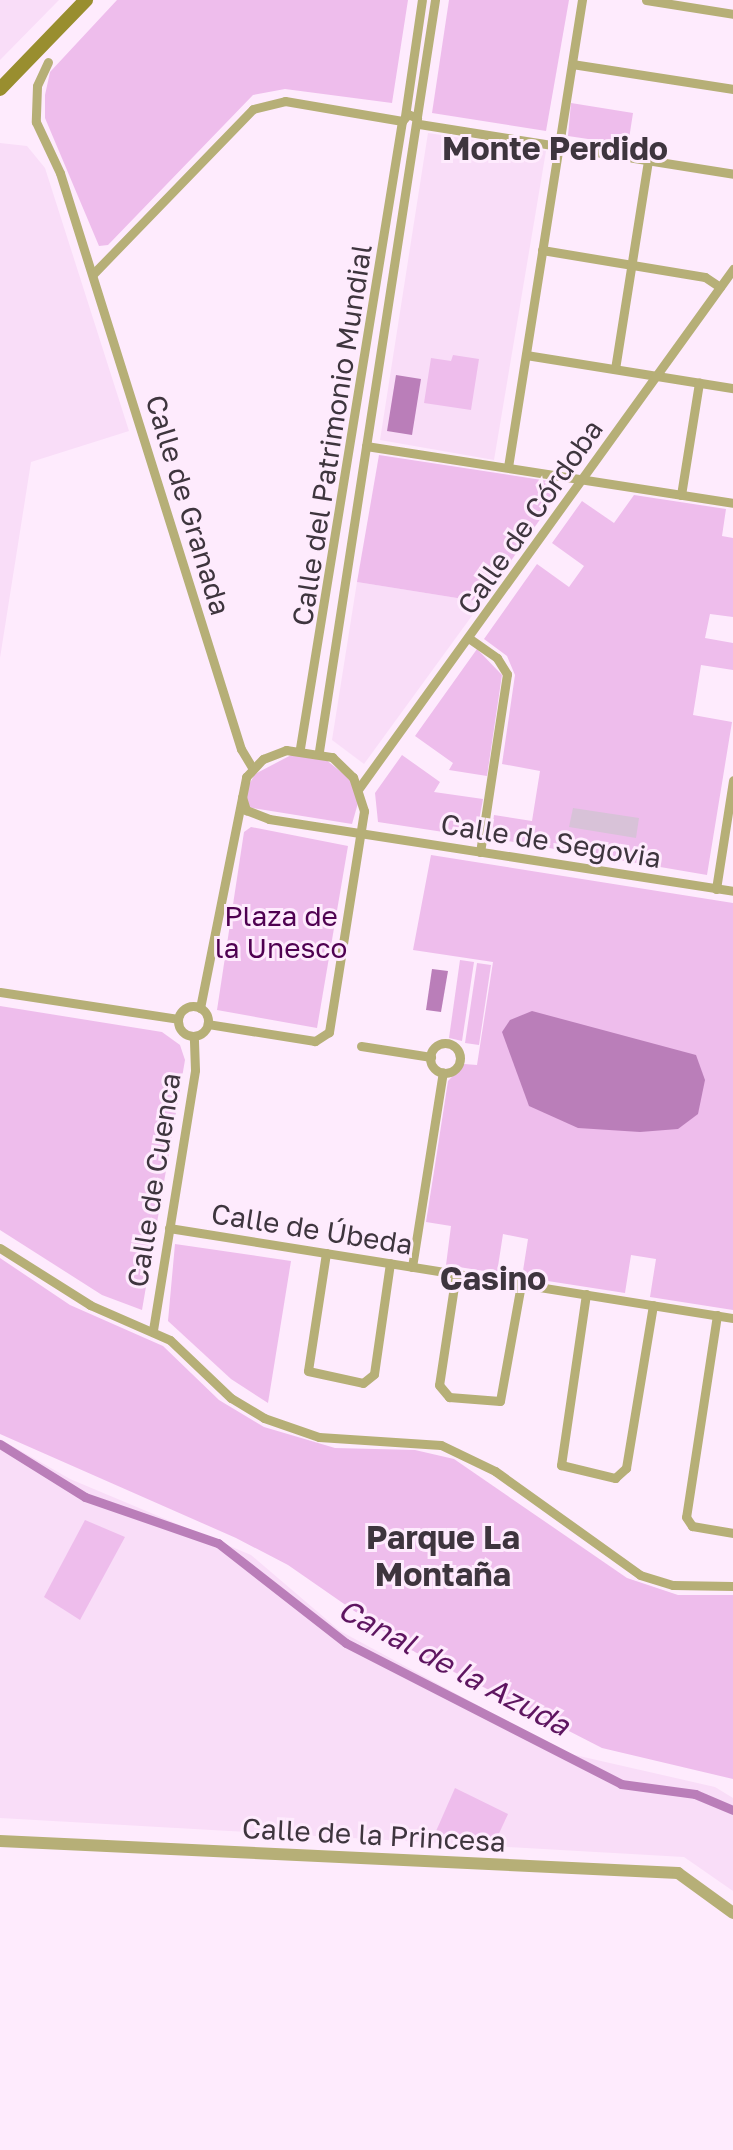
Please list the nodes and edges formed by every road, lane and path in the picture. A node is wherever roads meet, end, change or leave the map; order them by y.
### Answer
1 (86, 0) edge
2 (422, 0) edge
3 (435, 0) edge
4 (582, 0) edge
5 (646, 0) edge
6 (733, 14) edge
7 (48, 62) dead end
8 (572, 64) junction
9 (0, 89) edge
10 (733, 89) edge
11 (403, 121) junction
12 (417, 124) junction
13 (558, 146) junction
14 (648, 161) junction
15 (733, 174) edge
16 (542, 250) junction
17 (631, 265) junction
18 (733, 269) edge
19 (94, 273) junction
20 (720, 287) junction
21 (526, 355) junction
22 (615, 369) junction
23 (657, 375) junction
24 (699, 382) junction
25 (733, 388) edge
26 (366, 446) junction
27 (508, 467) junction
28 (584, 479) junction
29 (681, 495) junction
30 (733, 503) edge
31 (470, 639) junction
32 (300, 748) junction
33 (319, 751) junction
34 (253, 769) junction
35 (733, 780) edge
36 (243, 786) junction
37 (359, 788) junction
38 (364, 815) junction
39 (266, 818) junction
40 (328, 828) junction
41 (361, 833) junction
42 (231, 842) junction
43 (480, 852) junction
44 (716, 889) junction
45 (733, 891) edge
46 (0, 992) edge
47 (200, 1008) junction
48 (178, 1019) junction
49 (208, 1024) junction
50 (194, 1036) junction
51 (361, 1046) dead end
52 (431, 1057) junction
53 (443, 1072) junction
54 (169, 1228) junction
55 (0, 1248) edge
56 (326, 1253) junction
57 (390, 1263) junction
58 (412, 1267) junction
59 (456, 1273) junction
60 (521, 1284) junction
61 (586, 1294) junction
62 (653, 1305) junction
63 (717, 1315) junction
64 (733, 1318) edge
65 (153, 1330) junction
66 (733, 1533) edge
67 (733, 1586) edge
68 (0, 1841) edge
69 (733, 1913) edge

1 - 9 main road
2 - 11 street, Calle del Patrimonio Mundial
3 - 12 street, Calle del Patrimonio Mundial
4 - 8 street
5 - 6 street
7 - 19 street
8 - 10 street
8 - 13 street
11 - 12 street
11 - 12 street
11 - 19 street
11 - 32 street, Calle del Patrimonio Mundial
12 - 13 street
12 - 26 street, Calle del Patrimonio Mundial
13 - 14 street
13 - 16 street
14 - 15 street
14 - 17 street
16 - 17 street
16 - 21 street
17 - 20 street
17 - 22 street
18 - 20 street, Calle de Córdoba
19 - 34 street, Calle de Granada
20 - 23 street, Calle de Córdoba
21 - 22 street
21 - 27 street
22 - 23 street
23 - 24 street
23 - 28 street, Calle de Córdoba
24 - 25 street
24 - 29 street
26 - 27 street
26 - 33 street, Calle del Patrimonio Mundial
27 - 28 street
28 - 29 street
28 - 31 street, Calle de Córdoba
29 - 30 street
31 - 37 street, Calle de Córdoba
31 - 43 street
32 - 33 street
32 - 34 street
33 - 37 street
34 - 36 street
35 - 44 street
36 - 39 street
36 - 42 street
37 - 38 street
38 - 40 street
38 - 41 street
39 - 40 street
39 - 42 street
40 - 41 street
41 - 43 street, Calle de Segovia
41 - 49 street
42 - 47 street
43 - 44 street, Calle de Segovia
44 - 45 street, Calle de Segovia
46 - 48 street
47 - 48 street
47 - 49 street
48 - 50 street
49 - 50 street
50 - 54 street, Calle de Cuenca
51 - 52 street
52 - 53 street
52 - 53 street
53 - 58 street
54 - 56 street, Calle de Úbeda
54 - 65 street, Calle de Cuenca
55 - 65 street
56 - 57 street, Calle de Úbeda
56 - 57 street
57 - 58 street, Calle de Úbeda
58 - 59 street, Calle de Úbeda
59 - 60 street, Calle de Úbeda
59 - 60 street
60 - 61 street, Calle de Úbeda
61 - 62 street, Calle de Úbeda
61 - 62 street
62 - 63 street, Calle de Úbeda
63 - 64 street, Calle de Úbeda
63 - 66 street
65 - 67 street
68 - 69 street, Calle de la Princesa

